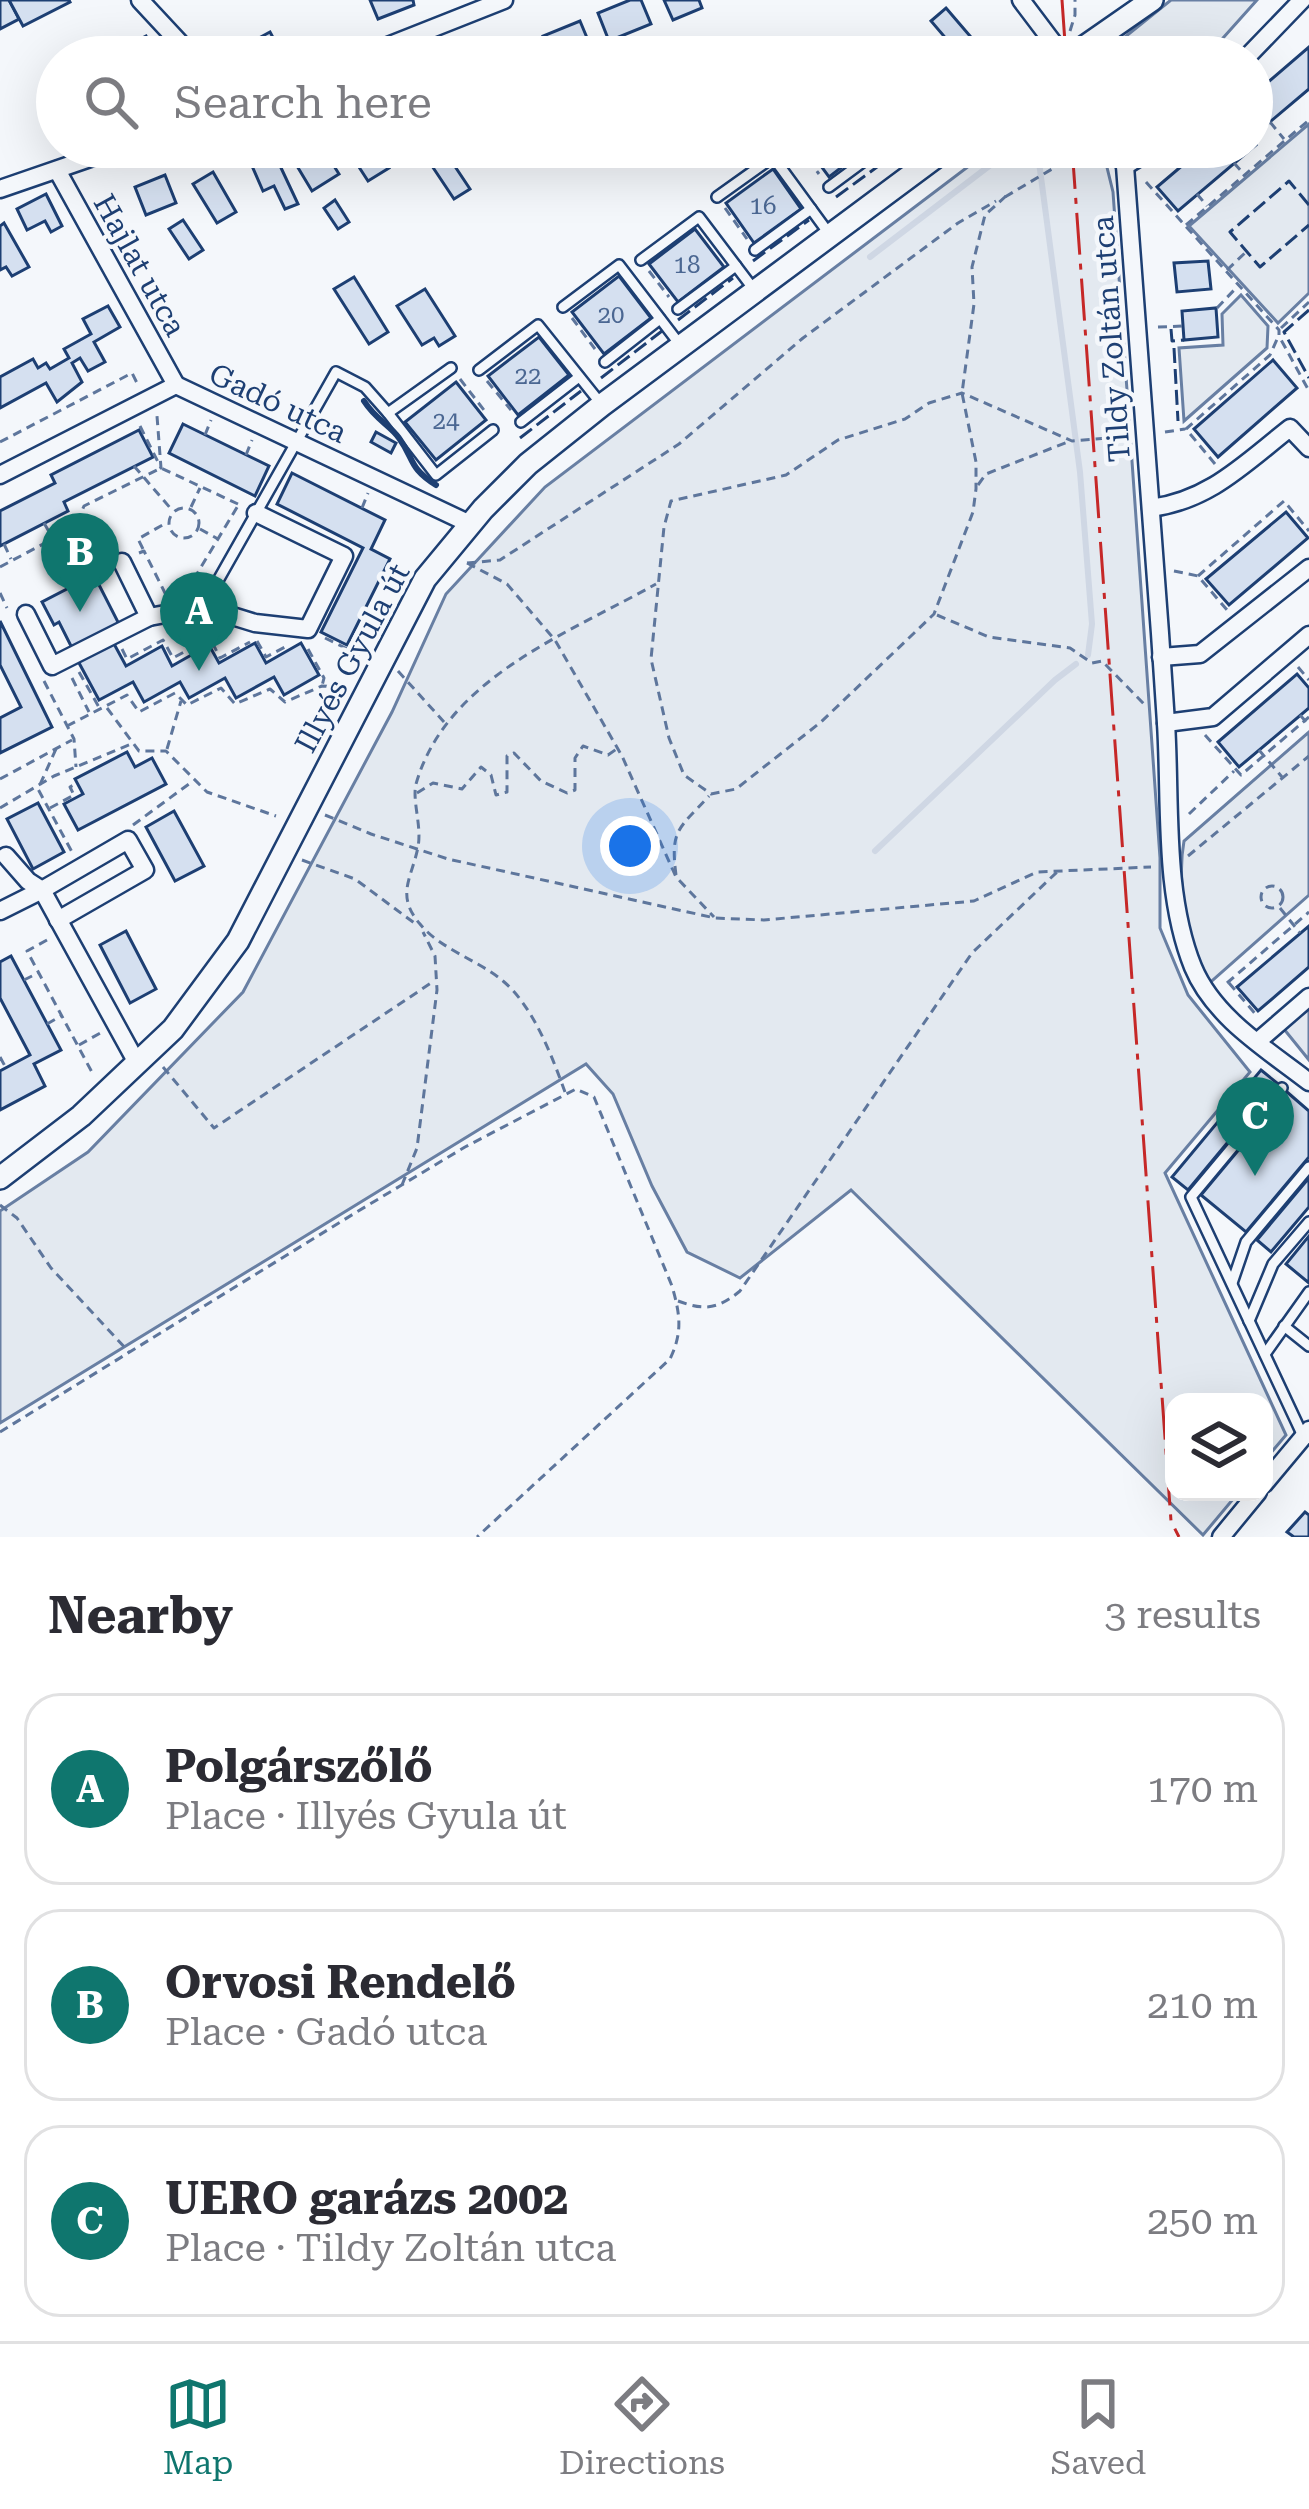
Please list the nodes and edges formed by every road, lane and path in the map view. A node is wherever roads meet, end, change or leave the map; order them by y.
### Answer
1 (140, 0) edge
2 (505, 0) edge
3 (1021, 0) edge
4 (1075, 0) edge
5 (1152, 0) edge
6 (1302, 0) edge
7 (173, 36) edge
8 (413, 36) edge
9 (1053, 36) edge
10 (1071, 36) edge
11 (1093, 36) edge
12 (1267, 36) edge
13 (1309, 121) edge
14 (1273, 125) edge
15 (1286, 140) junction
16 (1273, 151) edge
17 (63, 168) edge
18 (758, 168) edge
19 (781, 168) edge
20 (814, 168) edge
21 (858, 168) edge
22 (907, 168) edge
23 (921, 168) edge
24 (1053, 168) edge
25 (1128, 168) edge
26 (1131, 168) edge
27 (1239, 168) edge
28 (1251, 168) edge
29 (57, 170) junction
30 (913, 174) junction
31 (1244, 174) junction
32 (829, 188) joint
33 (0, 189) edge
34 (1197, 194) dead end
35 (1006, 196) junction
36 (717, 197) joint
37 (1208, 206) junction
38 (811, 209) junction
39 (1185, 226) junction
40 (830, 235) junction
41 (755, 250) joint
42 (1247, 251) dead end
43 (641, 260) joint
44 (736, 266) junction
45 (1226, 271) junction
46 (1239, 285) junction
47 (754, 291) junction
48 (1309, 302) edge
49 (563, 307) joint
50 (1217, 308) dead end
51 (678, 309) joint
52 (660, 319) junction
53 (1183, 326) dead end
54 (1156, 327) dead end
55 (1279, 333) junction
56 (681, 346) junction
57 (605, 362) joint
58 (451, 368) dead end
59 (479, 370) joint
60 (579, 377) junction
61 (176, 385) junction
62 (1309, 391) edge
63 (962, 393) junction
64 (145, 401) junction
65 (602, 405) junction
66 (388, 413) junction
67 (211, 420) dead end
68 (521, 422) joint
69 (1186, 429) junction
70 (493, 430) dead end
71 (205, 434) dead end
72 (1154, 434) junction
73 (253, 438) dead end
74 (1075, 440) junction
75 (296, 441) junction
76 (0, 442) edge
77 (1309, 448) edge
78 (246, 455) dead end
79 (1215, 464) dead end
80 (134, 466) dead end
81 (160, 468) junction
82 (0, 476) edge
83 (140, 477) junction
84 (200, 486) junction
85 (976, 488) junction
86 (89, 489) dead end
87 (368, 491) dead end
88 (95, 500) junction
89 (190, 508) junction
90 (362, 508) dead end
91 (1151, 508) junction
92 (173, 512) junction
93 (256, 513) junction
94 (1262, 520) junction
95 (169, 522) junction
96 (44, 523) dead end
97 (470, 524) junction
98 (1268, 527) dead end
99 (198, 529) junction
100 (1309, 531) edge
101 (52, 538) junction
102 (218, 539) junction
103 (4, 544) dead end
104 (144, 551) junction
105 (1220, 556) junction
106 (457, 558) junction
107 (12, 560) junction
108 (122, 562) joint
109 (1226, 562) dead end
110 (0, 567) edge
111 (1309, 568) edge
112 (1173, 571) dead end
113 (1198, 576) junction
114 (659, 582) junction
115 (203, 607) junction
116 (175, 612) junction
117 (26, 614) dead end
118 (934, 614) junction
119 (1231, 615) dead end
120 (149, 617) junction
121 (1309, 634) edge
122 (116, 637) dead end
123 (555, 640) junction
124 (337, 644) dead end
125 (376, 655) junction
126 (1161, 657) junction
127 (68, 660) junction
128 (337, 684) dead end
129 (46, 685) dead end
130 (303, 685) dead end
131 (322, 686) junction
132 (256, 687) dead end
133 (34, 691) dead end
134 (117, 691) dead end
135 (307, 693) junction
136 (260, 694) junction
137 (121, 698) junction
138 (181, 699) junction
139 (106, 706) junction
140 (100, 710) junction
141 (90, 714) junction
142 (1165, 715) junction
143 (1306, 719) edge
144 (1193, 720) junction
145 (445, 723) junction
146 (67, 726) dead end
147 (132, 743) junction
148 (618, 748) junction
149 (56, 749) junction
150 (166, 751) junction
151 (1261, 753) junction
152 (1309, 757) edge
153 (97, 758) junction
154 (100, 766) dead end
155 (76, 767) junction
156 (1236, 770) junction
157 (1283, 778) junction
158 (0, 779) edge
159 (195, 779) junction
160 (77, 783) dead end
161 (38, 789) junction
162 (416, 794) junction
163 (711, 794) junction
164 (0, 808) edge
165 (49, 808) junction
166 (303, 816) junction
167 (1188, 816) dead end
168 (128, 840) junction
169 (418, 849) junction
170 (73, 854) dead end
171 (1190, 855) junction
172 (5, 856) dead end
173 (294, 858) dead end
174 (1181, 868) junction
175 (1058, 871) junction
176 (676, 877) junction
177 (42, 890) junction
178 (1279, 907) dead end
179 (0, 911) edge
180 (1309, 912) edge
181 (715, 918) junction
182 (1294, 925) junction
183 (61, 926) junction
184 (421, 927) junction
185 (1300, 933) dead end
186 (1249, 964) junction
187 (1255, 972) dead end
188 (39, 973) junction
189 (24, 980) dead end
190 (436, 980) junction
191 (1228, 982) junction
192 (1216, 992) dead end
193 (1309, 997) edge
194 (62, 1016) junction
195 (1260, 1021) dead end
196 (47, 1024) dead end
197 (116, 1025) junction
198 (1257, 1042) junction
199 (78, 1046) junction
200 (0, 1057) edge
201 (148, 1062) junction
202 (6, 1068) dead end
203 (95, 1078) dead end
204 (1308, 1078) edge
205 (1282, 1088) dead end
206 (566, 1094) junction
207 (1309, 1167) edge
208 (0, 1178) edge
209 (401, 1186) junction
210 (0, 1205) edge
211 (1309, 1222) edge
212 (1232, 1283) junction
213 (1309, 1292) edge
214 (676, 1300) junction
215 (1249, 1321) junction
216 (1284, 1326) junction
217 (1309, 1346) edge
218 (129, 1352) junction
219 (1265, 1354) junction
220 (0, 1432) edge
221 (1306, 1433) edge
222 (1273, 1473) edge
223 (1251, 1501) edge
224 (477, 1537) edge
225 (1221, 1537) edge

1 - 7 street
2 - 8 street
3 - 9 street
4 - 10 path
5 - 11 street
6 - 12 street
13 - 15 path
14 - 15 path
15 - 16 path
17 - 29 street
18 - 36 lane
19 - 38 lane
20 - 32 path
21 - 32 lane
22 - 30 lane
23 - 30 street, Illyés Gyula út
24 - 35 path
25 - 72 street, Tildy Zoltán utca
26 - 39 path
27 - 31 path
28 - 31 path
29 - 33 street
29 - 61 street, Hajlat utca
30 - 40 street, Illyés Gyula út
31 - 37 path
34 - 37 path
35 - 63 path
35 - 106 path
36 - 41 path
37 - 39 path
38 - 40 lane
38 - 41 lane
39 - 45 path
40 - 47 street, Illyés Gyula út
42 - 45 path
43 - 44 lane
43 - 51 path
44 - 47 lane
44 - 51 lane
45 - 46 path
46 - 50 path
46 - 55 path
47 - 56 street, Illyés Gyula út
48 - 55 path
49 - 52 lane
49 - 57 path
52 - 56 lane
52 - 57 lane
53 - 54 path
55 - 62 path
55 - 69 path
56 - 65 street, Illyés Gyula út
58 - 66 lane
59 - 60 lane
59 - 68 path
60 - 65 lane
60 - 68 lane
61 - 64 street, Gadó utca
61 - 75 street, Gadó utca
63 - 74 path
63 - 85 path
63 - 114 path
64 - 76 path
64 - 81 path
64 - 81 path
64 - 82 street, Gadó utca
65 - 97 street, Illyés Gyula út
66 - 70 lane
66 - 75 lane
67 - 71 path
69 - 72 path
69 - 79 path
72 - 74 path
72 - 91 street, Tildy Zoltán utca
73 - 78 path
74 - 85 path
75 - 93 lane
75 - 97 street, Gadó utca
77 - 91 street
80 - 83 path
81 - 83 path
81 - 84 path
83 - 88 path
83 - 92 path
84 - 89 path
84 - 102 path
85 - 118 path
86 - 88 path
87 - 90 path
88 - 101 path
89 - 92 path
89 - 99 path
91 - 126 street, Tildy Zoltán utca
92 - 95 path
93 - 115 lane
93 - 115 street
94 - 98 path
94 - 100 path
94 - 105 path
95 - 99 path
95 - 104 path
96 - 101 path
97 - 106 street, Illyés Gyula út
99 - 102 path
101 - 107 path
102 - 116 path
103 - 107 path
104 - 108 path
104 - 116 path
105 - 109 path
105 - 113 path
106 - 123 path
106 - 125 street, Illyés Gyula út
107 - 110 path
108 - 120 street
111 - 126 street
112 - 113 path
113 - 119 path
114 - 123 path
114 - 163 path
115 - 116 street
116 - 120 street
117 - 127 street
118 - 142 path
118 - 163 path
120 - 127 street
121 - 144 street
122 - 131 path
123 - 145 path
123 - 148 path
124 - 125 path
125 - 145 path
125 - 166 street, Illyés Gyula út
126 - 142 street, Tildy Zoltán utca
127 - 140 path
127 - 141 path
128 - 131 path
129 - 133 path
130 - 135 path
131 - 135 path
132 - 136 path
134 - 137 path
135 - 136 path
136 - 138 path
137 - 138 path
137 - 139 path
138 - 150 path
139 - 140 path
139 - 147 path
140 - 141 path
141 - 146 path
142 - 144 street
142 - 174 street, Tildy Zoltán utca
143 - 151 path
144 - 156 path
145 - 162 path
147 - 150 path
147 - 153 path
148 - 162 path
148 - 176 path
149 - 155 path
149 - 158 path
149 - 161 path
150 - 159 path
151 - 156 path
151 - 157 path
152 - 157 path
153 - 154 path
153 - 155 path
155 - 161 path
156 - 167 path
157 - 171 path
159 - 166 path
159 - 168 path
160 - 165 path
161 - 164 path
161 - 165 path
162 - 169 path
163 - 176 path
165 - 170 path
166 - 169 path
166 - 201 street, Illyés Gyula út
168 - 177 street
168 - 183 street
169 - 181 path
169 - 184 path
171 - 174 path
171 - 174 path
172 - 177 street
173 - 184 path
174 - 175 path
174 - 198 street, Tildy Zoltán utca
175 - 181 path
175 - 214 path
176 - 181 path
177 - 179 street
177 - 183 street
178 - 182 path
180 - 182 path
182 - 185 path
182 - 186 path
183 - 188 path
183 - 197 street
184 - 190 path
184 - 206 path
186 - 187 path
186 - 191 path
188 - 189 path
188 - 194 path
190 - 201 path
190 - 209 path
191 - 192 path
191 - 195 path
193 - 198 street
194 - 196 path
194 - 199 path
197 - 199 path
197 - 201 street
198 - 204 street, Tildy Zoltán utca
199 - 203 path
200 - 202 path
201 - 208 street, Illyés Gyula út
205 - 212 lane
206 - 209 path
206 - 214 path
207 - 212 lane
209 - 218 path
210 - 218 path
211 - 215 lane
212 - 215 lane
213 - 216 lane
214 - 224 path
215 - 219 lane
216 - 217 lane
216 - 219 lane
218 - 220 path
219 - 221 lane
221 - 222 street
223 - 225 street

